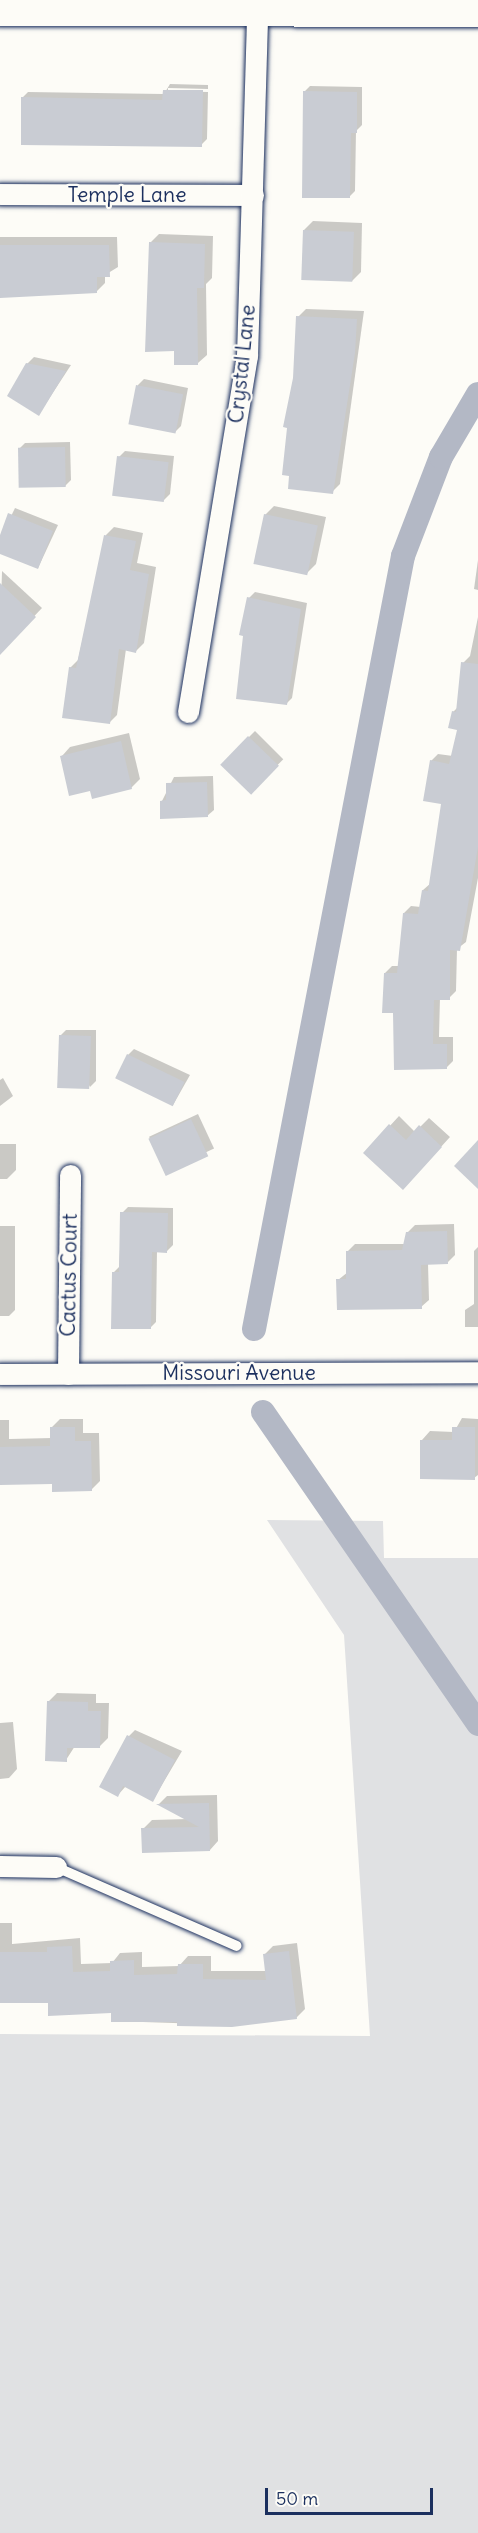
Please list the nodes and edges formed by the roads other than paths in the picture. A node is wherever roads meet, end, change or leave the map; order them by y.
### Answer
1 (0, 12) edge
2 (257, 12) junction
3 (478, 13) edge
4 (0, 195) edge
5 (253, 195) junction
6 (188, 712) dead end
7 (70, 1175) dead end
8 (478, 1372) edge
9 (0, 1374) edge
10 (68, 1374) junction
11 (0, 1866) edge
12 (56, 1868) joint
13 (237, 1946) dead end

1 - 2 main road
2 - 3 main road
2 - 5 street, Crystal Lane
4 - 5 street, Temple Lane
5 - 6 street, Crystal Lane
7 - 10 street, Cactus Court
8 - 10 street, Missouri Avenue
9 - 10 street, Missouri Avenue
11 - 12 street
12 - 13 lane

